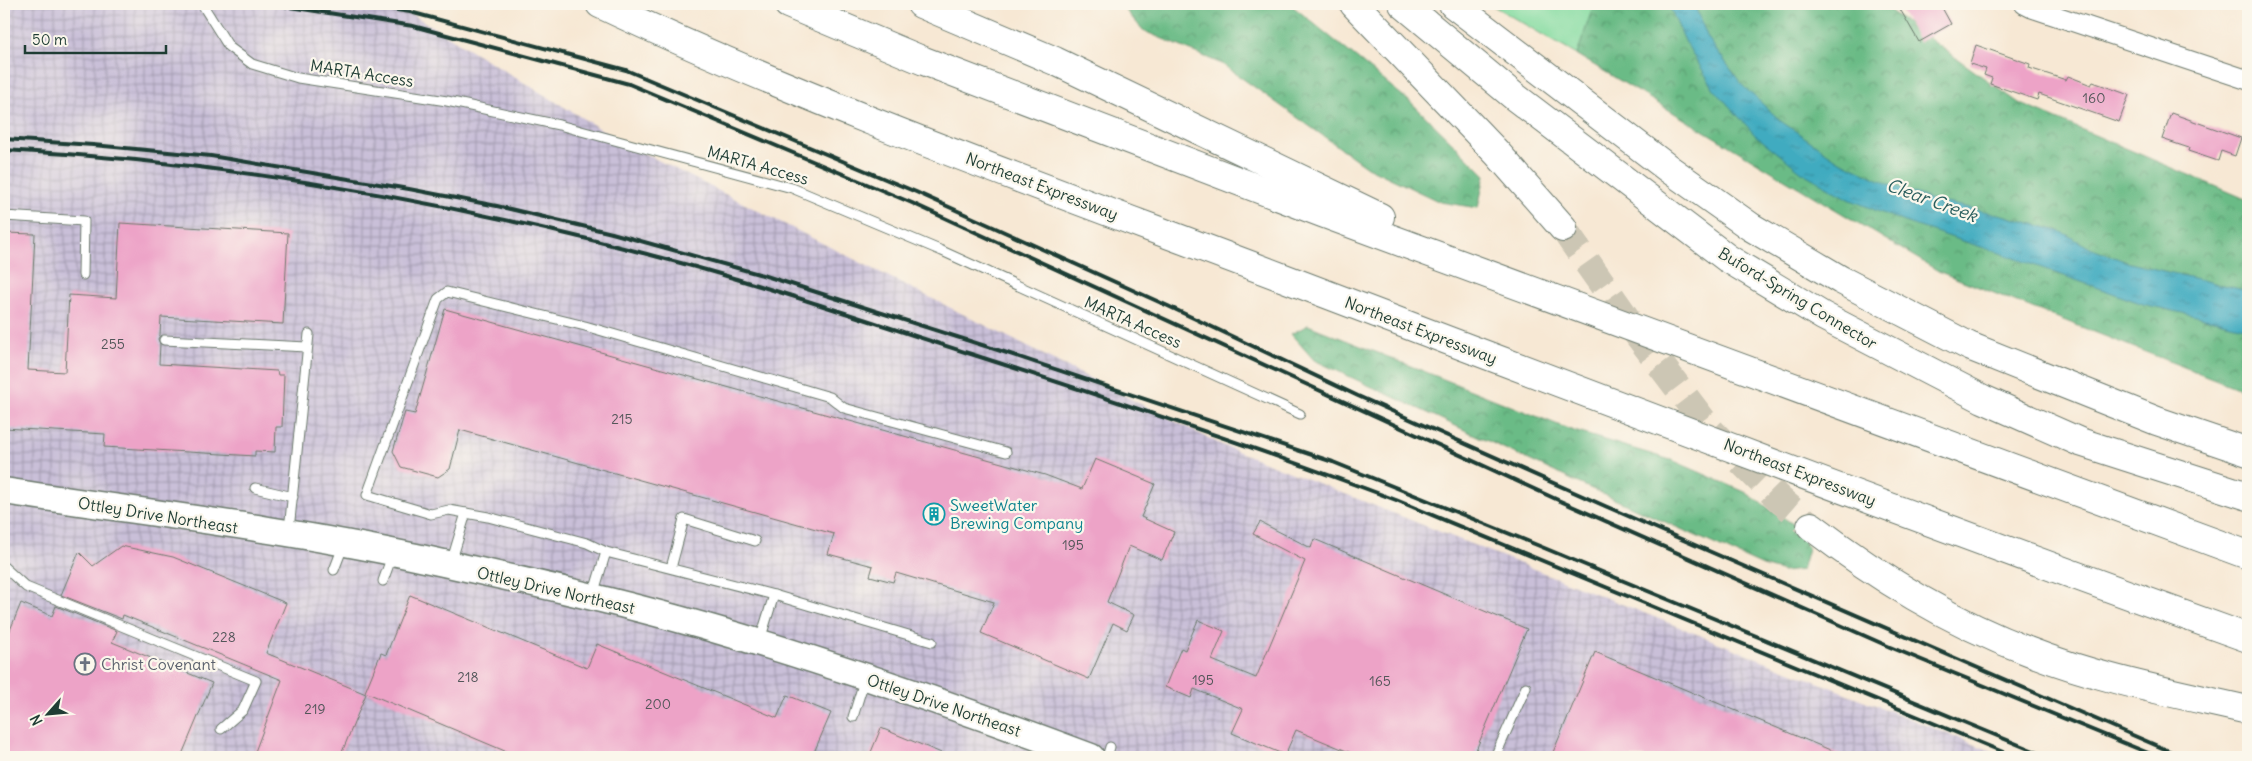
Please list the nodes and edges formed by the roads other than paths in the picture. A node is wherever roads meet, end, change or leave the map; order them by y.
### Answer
1 (202, 4) edge
2 (600, 4) edge
3 (788, 4) edge
4 (921, 4) edge
5 (1354, 4) edge
6 (1403, 4) edge
7 (1453, 4) edge
8 (2024, 4) edge
9 (2248, 80) edge
10 (4, 216) edge
11 (1563, 228) tunnel mouth
12 (83, 275) dead end
13 (1530, 290) junction
14 (309, 334) dead end
15 (164, 340) dead end
16 (307, 347) junction
17 (1300, 414) dead end
18 (1006, 452) dead end
19 (2248, 452) edge
20 (255, 488) dead end
21 (4, 491) edge
22 (2248, 496) edge
23 (292, 497) junction
24 (466, 513) junction
25 (1810, 526) tunnel mouth
26 (289, 534) junction
27 (755, 541) dead end
28 (344, 544) junction
29 (606, 552) junction
30 (394, 553) junction
31 (2248, 554) edge
32 (450, 565) junction
33 (4, 567) edge
34 (671, 568) junction
35 (334, 570) dead end
36 (383, 581) dead end
37 (774, 595) junction
38 (592, 598) junction
39 (2248, 638) edge
40 (932, 642) dead end
41 (760, 643) junction
42 (866, 678) junction
43 (1526, 687) dead end
44 (2248, 710) edge
45 (853, 716) dead end
46 (221, 729) dead end
47 (1089, 753) edge
48 (1107, 757) edge
49 (1495, 757) edge

1 - 17 lane, MARTA Access
2 - 39 highway, Northeast Expressway
3 - 13 highway
4 - 13 highway
5 - 11 highway
6 - 22 highway, Buford-Spring Connector
7 - 19 highway
8 - 9 street
10 - 12 lane
13 - 31 highway
14 - 16 lane
15 - 16 lane
16 - 23 lane
18 - 24 lane
20 - 23 lane
21 - 26 street, Ottley Drive Northeast
23 - 26 lane
24 - 29 lane
24 - 32 lane
25 - 44 highway
26 - 28 street, Ottley Drive Northeast
27 - 34 lane
28 - 30 street, Ottley Drive Northeast
28 - 35 lane
29 - 34 lane
29 - 38 lane
30 - 32 street, Ottley Drive Northeast
30 - 36 lane
32 - 38 street, Ottley Drive Northeast
33 - 46 lane
34 - 37 lane
37 - 40 lane
37 - 41 lane
38 - 41 street, Ottley Drive Northeast
41 - 42 street, Ottley Drive Northeast
42 - 45 lane
42 - 47 street, Ottley Drive Northeast
43 - 49 lane
47 - 48 lane

